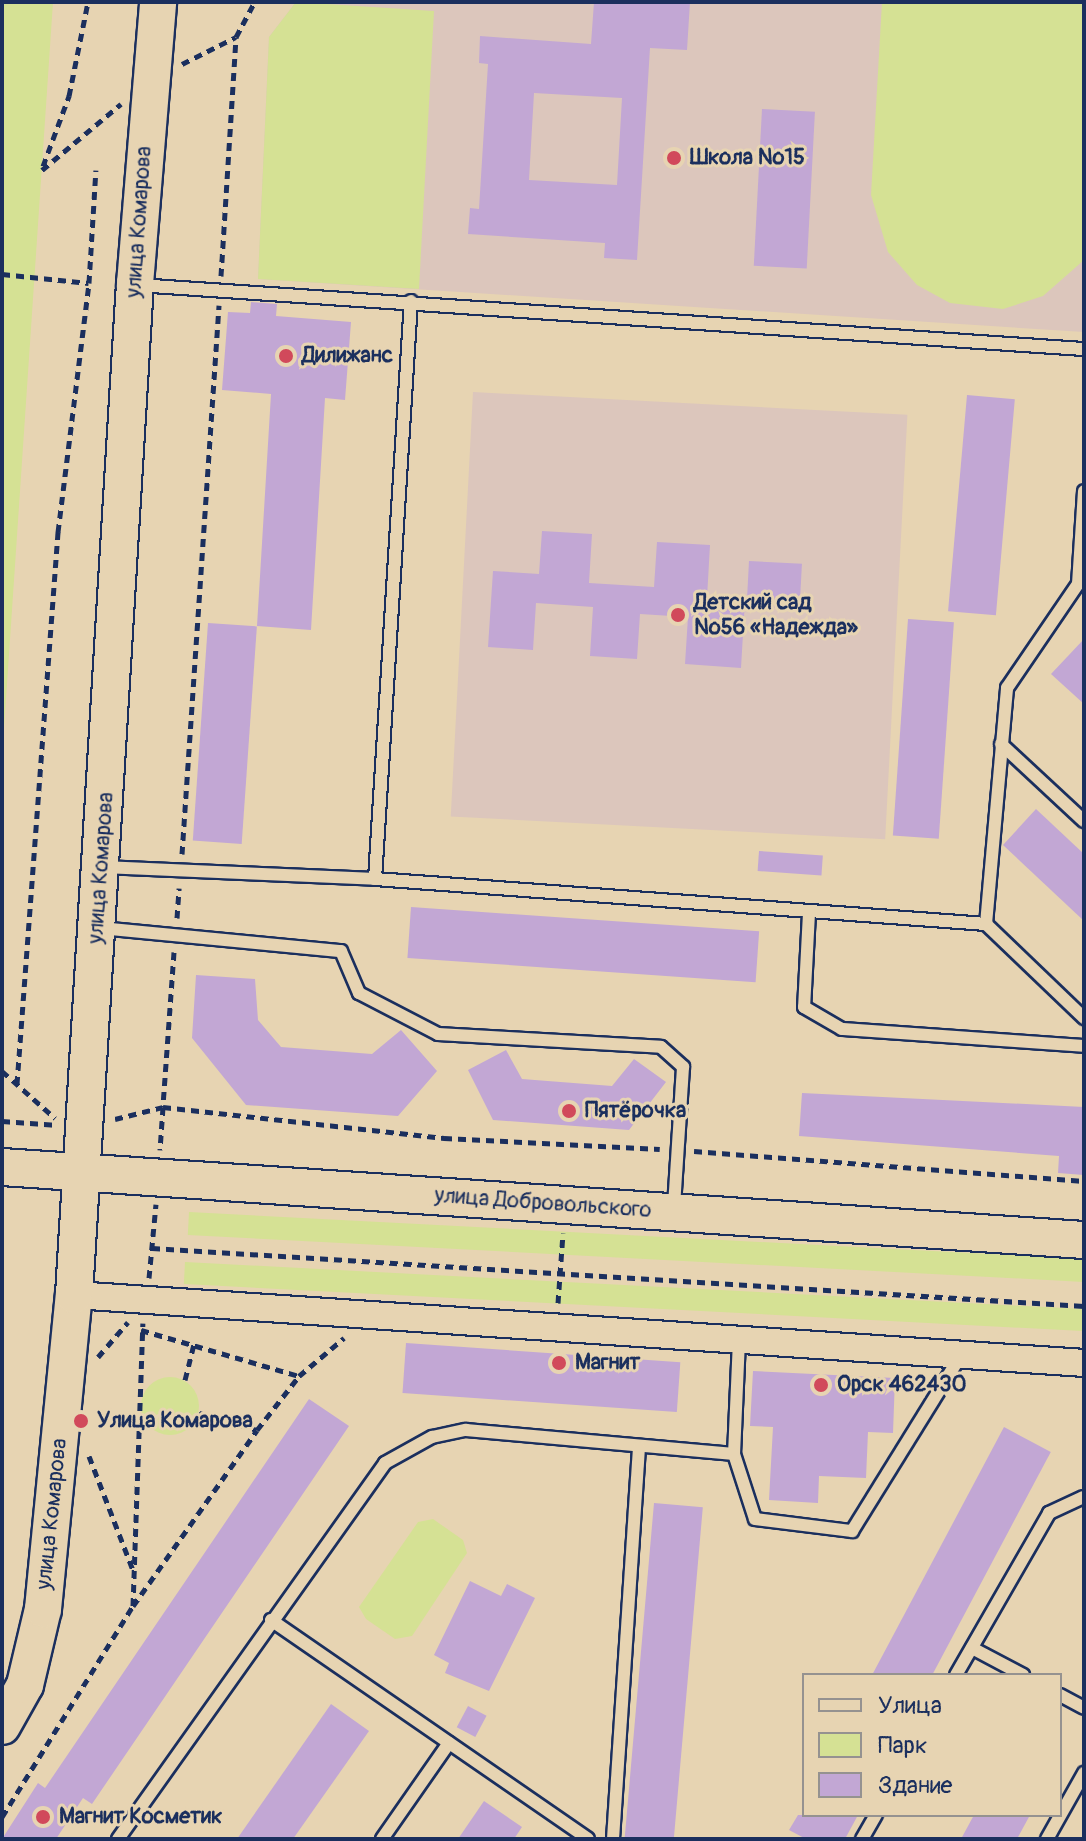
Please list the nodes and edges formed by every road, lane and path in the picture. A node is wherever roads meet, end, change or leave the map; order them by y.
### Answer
1 (88, 2) edge
2 (158, 2) edge
3 (42, 170) dead end
4 (96, 170) dead end
5 (2, 274) edge
6 (89, 283) junction
7 (135, 284) junction
8 (411, 301) junction
9 (1084, 349) edge
10 (1084, 491) edge
11 (1081, 587) edge
12 (1001, 744) junction
13 (1084, 821) edge
14 (102, 867) junction
15 (375, 879) junction
16 (809, 913) junction
17 (986, 924) junction
18 (98, 928) junction
19 (1084, 1018) edge
20 (1084, 1046) edge
21 (2, 1071) edge
22 (17, 1084) junction
23 (163, 1107) dead end
24 (2, 1121) edge
25 (73, 1126) junction
26 (2, 1167) edge
27 (81, 1171) junction
28 (565, 1205) junction
29 (674, 1212) junction
30 (1084, 1240) edge
31 (152, 1248) dead end
32 (561, 1274) junction
33 (74, 1295) junction
34 (147, 1300) junction
35 (1084, 1306) edge
36 (371, 1315) junction
37 (556, 1328) junction
38 (141, 1330) junction
39 (739, 1340) junction
40 (194, 1344) junction
41 (961, 1355) junction
42 (1084, 1363) edge
43 (92, 1365) dead end
44 (299, 1376) junction
45 (185, 1380) dead end
46 (199, 1413) dead end
47 (257, 1430) junction
48 (639, 1448) junction
49 (87, 1451) dead end
50 (734, 1454) junction
51 (1084, 1497) edge
52 (134, 1573) junction
53 (133, 1606) junction
54 (271, 1620) junction
55 (972, 1648) junction
56 (957, 1673) edge
57 (1019, 1673) edge
58 (1062, 1696) edge
59 (1084, 1708) edge
60 (2, 1726) edge
61 (449, 1743) junction
62 (1084, 1773) edge
63 (1062, 1812) edge
64 (2, 1817) edge
65 (875, 1817) edge
66 (1059, 1817) edge
67 (118, 1839) edge
68 (382, 1839) edge
69 (588, 1839) edge
70 (613, 1839) edge
71 (862, 1839) edge
72 (1047, 1839) edge

1 - 3 path
2 - 7 main road, улица Комарова
4 - 6 path
5 - 6 path
6 - 22 path
7 - 8 lane
7 - 14 main road, улица Комарова
8 - 9 lane
8 - 15 lane
10 - 11 lane
11 - 12 lane
12 - 13 lane
12 - 17 lane
14 - 15 lane
14 - 18 main road, улица Комарова
15 - 16 lane
16 - 17 lane
16 - 20 lane
17 - 19 lane
18 - 25 main road, улица Комарова
18 - 29 lane
21 - 22 path
22 - 25 path
23 - 25 path
24 - 25 path
25 - 27 main road, улица Комарова
26 - 27 main road, улица Добровольского
27 - 28 main road, улица Добровольского
27 - 33 main road, улица Комарова
28 - 29 main road, улица Добровольского
28 - 32 path
29 - 30 main road, улица Добровольского
31 - 32 path
32 - 35 path
32 - 37 path
33 - 34 street
33 - 60 main road, улица Комарова
34 - 36 street
34 - 38 path
34 - 43 path
36 - 37 street
36 - 44 path
37 - 39 street
38 - 40 path
38 - 52 path
39 - 41 street
39 - 50 lane
40 - 44 path
40 - 45 path
41 - 42 street
41 - 50 lane
44 - 47 path
46 - 47 path
47 - 53 path
48 - 50 lane
48 - 54 lane
48 - 70 lane
49 - 52 path
51 - 55 lane
52 - 53 path
53 - 64 path
54 - 61 lane
54 - 67 lane
55 - 56 lane
55 - 57 lane
58 - 59 lane
61 - 68 lane
61 - 69 lane
62 - 63 lane
65 - 71 lane
66 - 72 lane

